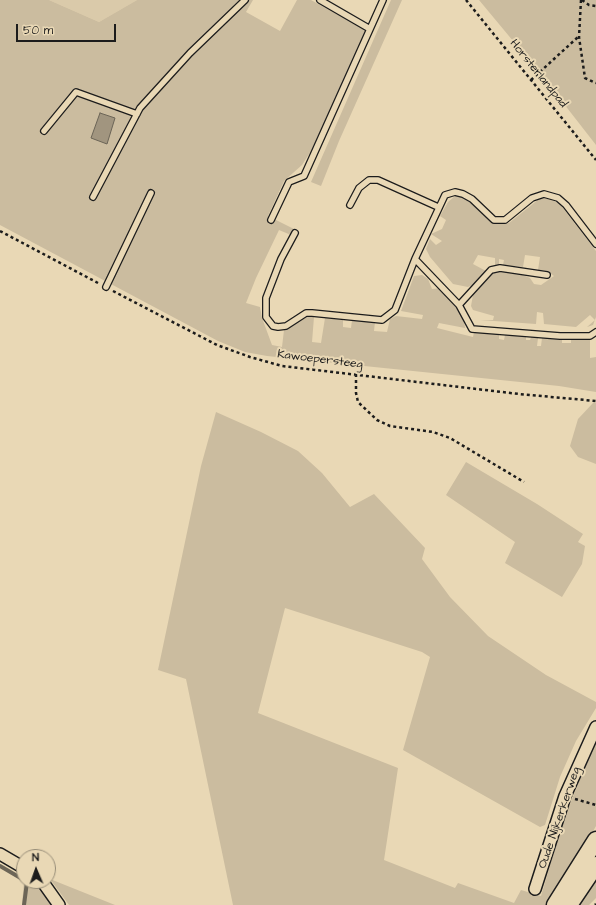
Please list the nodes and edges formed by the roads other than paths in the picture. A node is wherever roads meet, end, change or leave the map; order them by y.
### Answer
1 (245, 0) edge
2 (320, 0) edge
3 (383, 0) edge
4 (370, 29) junction
5 (137, 114) junction
6 (44, 131) dead end
7 (151, 194) dead end
8 (93, 197) dead end
9 (350, 205) dead end
10 (438, 208) junction
11 (271, 220) dead end
12 (295, 233) dead end
13 (596, 244) edge
14 (415, 259) junction
15 (547, 275) dead end
16 (106, 287) road end
17 (459, 305) junction
18 (596, 332) edge
19 (596, 727) edge
20 (596, 840) edge
21 (0, 854) edge
22 (16, 863) edge
23 (596, 865) edge
24 (48, 889) edge
25 (535, 889) dead end
26 (59, 905) edge
27 (556, 905) edge
28 (569, 905) edge

1 - 5 lane
2 - 4 lane
3 - 4 lane
4 - 11 lane
5 - 6 lane
5 - 8 lane
7 - 16 lane
9 - 10 lane
10 - 13 lane
10 - 14 lane
12 - 14 lane
14 - 17 lane
15 - 17 lane
17 - 18 lane
19 - 25 street, Oude Nijkerkerweg
20 - 27 street
21 - 22 street
23 - 28 street
24 - 26 street

